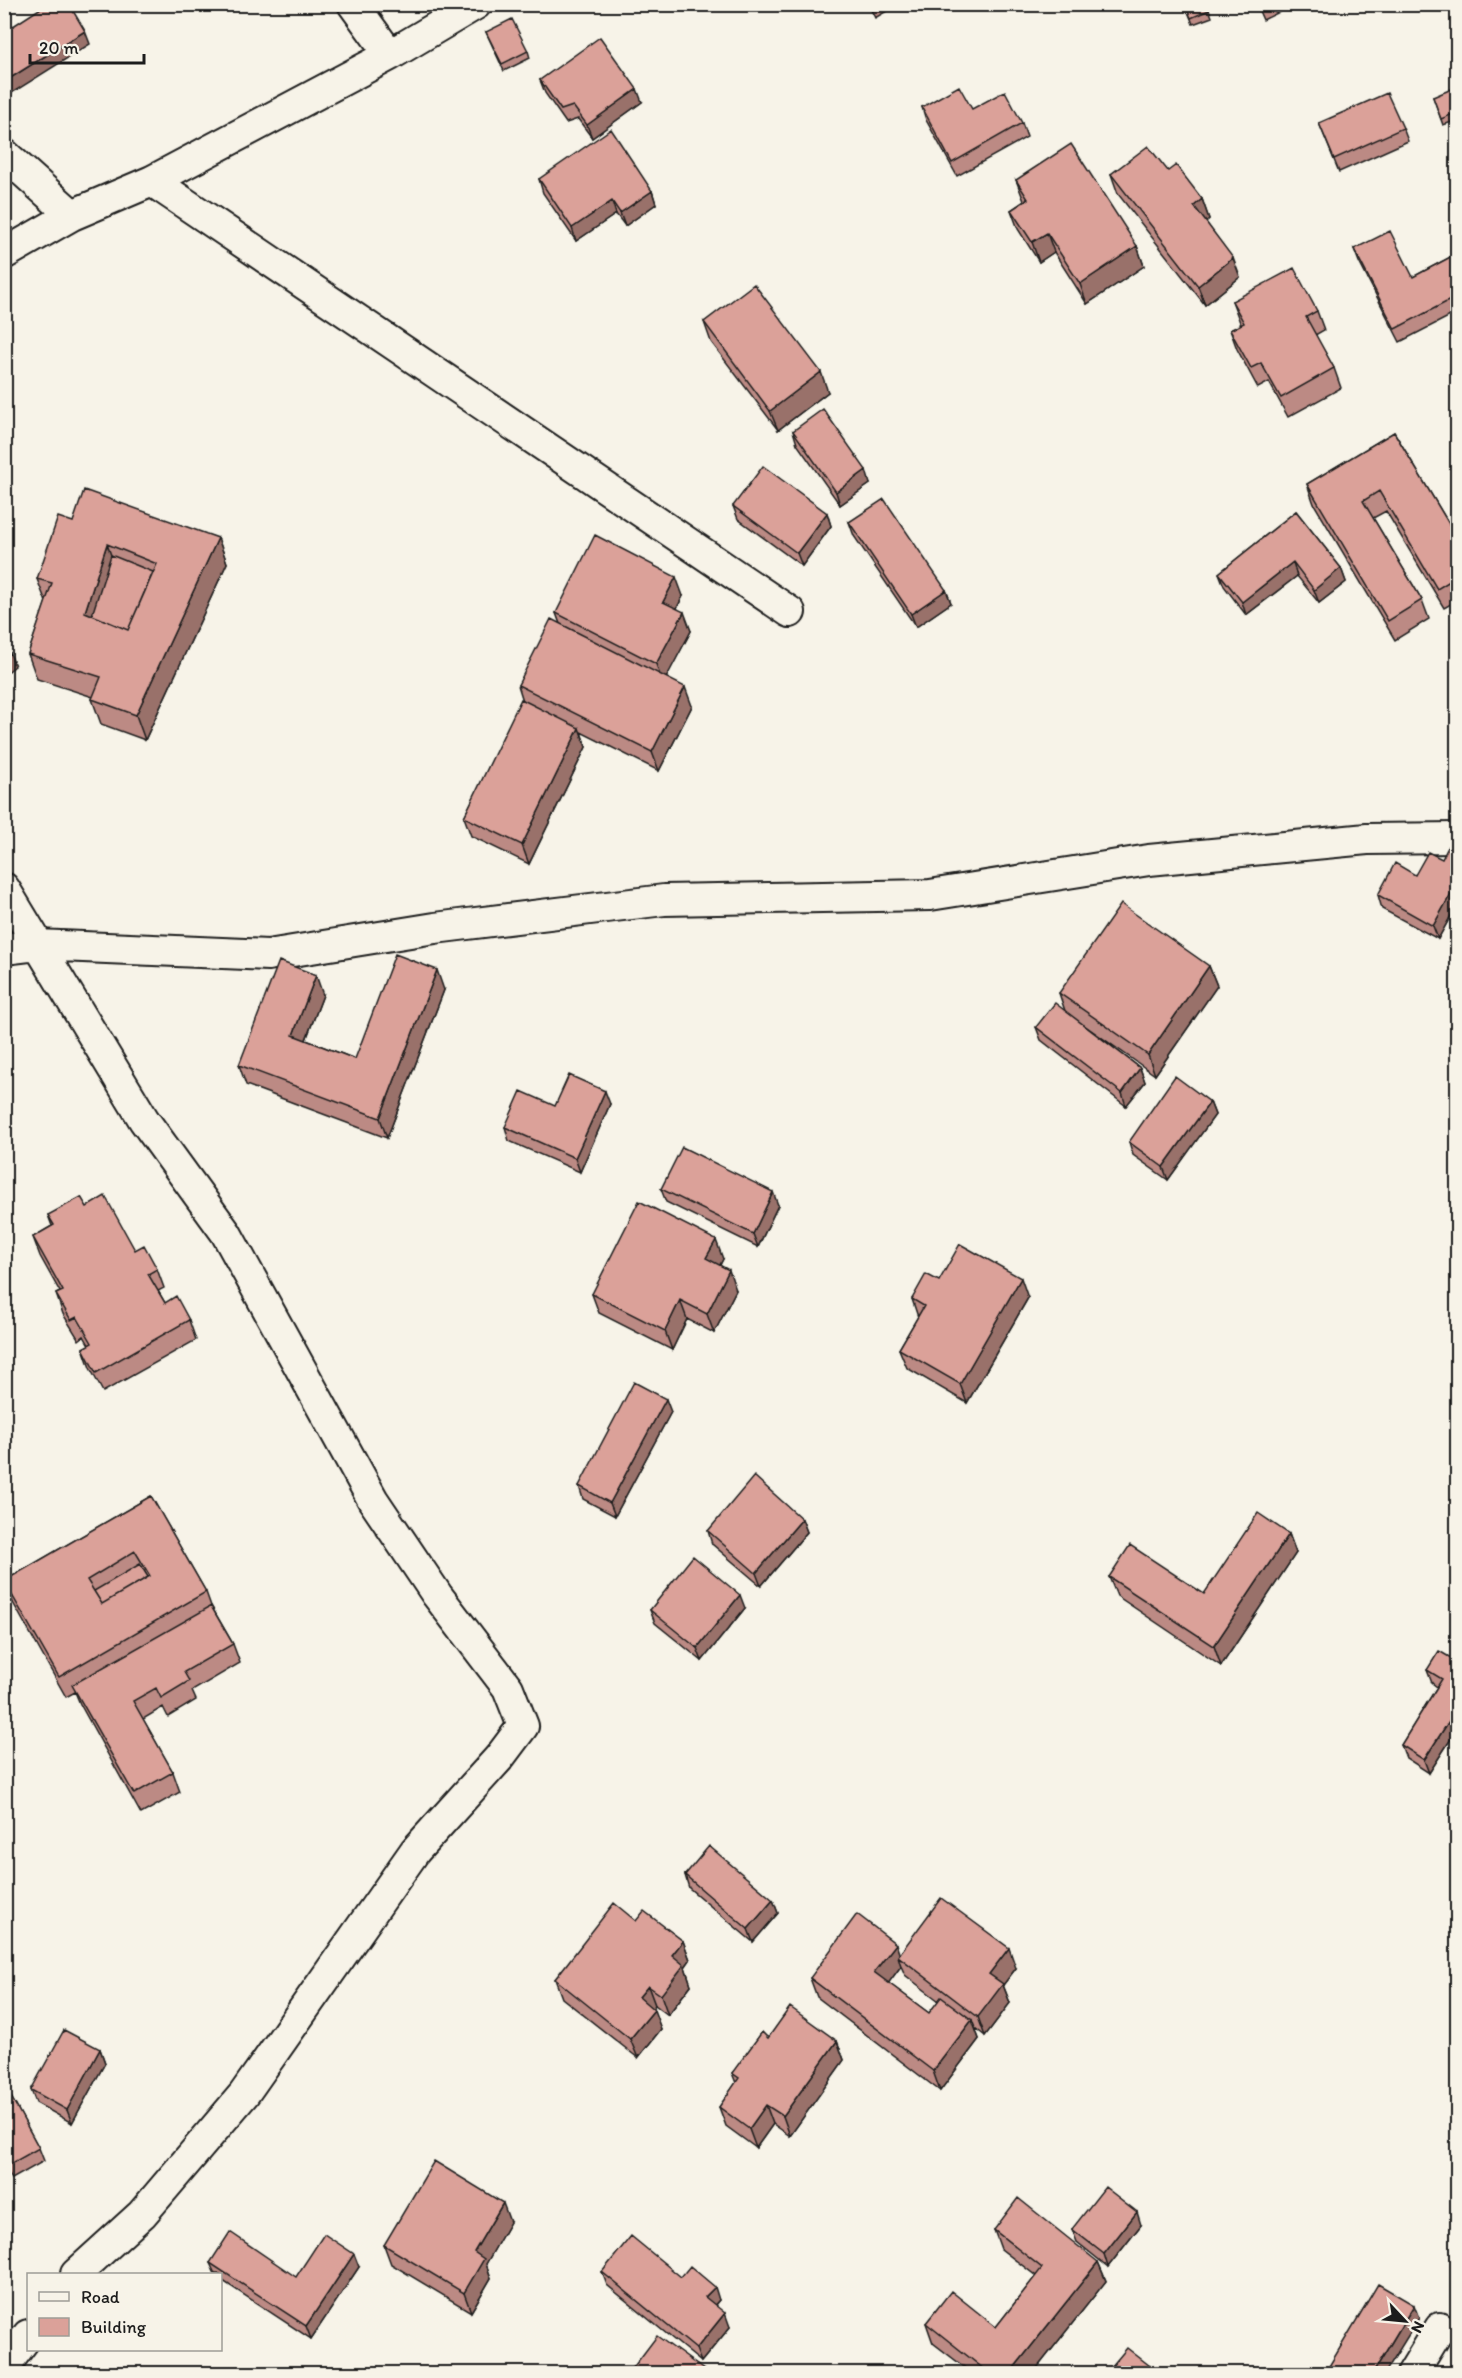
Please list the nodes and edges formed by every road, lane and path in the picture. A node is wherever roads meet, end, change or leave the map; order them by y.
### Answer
1 (353, 4) edge
2 (476, 4) edge
3 (390, 55) junction
4 (4, 154) edge
5 (152, 181) junction
6 (72, 215) junction
7 (4, 254) edge
8 (790, 612) dead end
9 (1458, 838) edge
10 (4, 888) edge
11 (38, 945) junction
12 (4, 949) edge
13 (77, 2273) edge
14 (1440, 2328) dead end
15 (27, 2336) edge
16 (4, 2367) edge
17 (1412, 2373) edge

1 - 3 street
2 - 3 street
3 - 5 street
4 - 6 street
5 - 6 street
5 - 8 street
6 - 7 street
9 - 11 street
10 - 11 street
11 - 12 street
11 - 13 street
14 - 17 street
15 - 16 street

